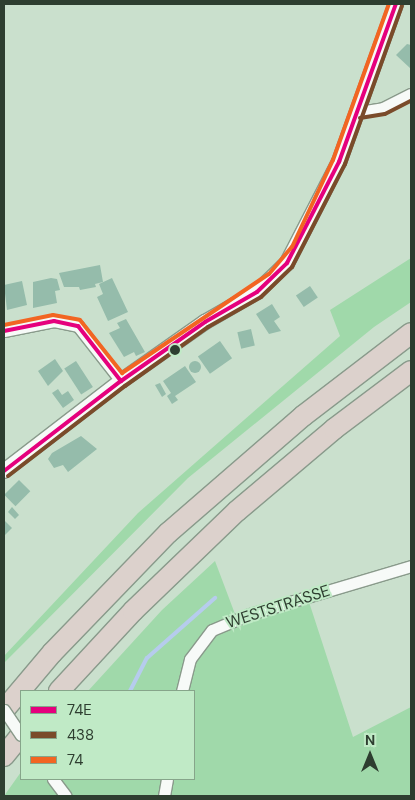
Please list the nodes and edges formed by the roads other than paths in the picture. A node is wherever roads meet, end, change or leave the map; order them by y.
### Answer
1 (396, 4) edge
2 (411, 94) edge
3 (359, 112) junction
4 (4, 331) edge
5 (411, 333) edge
6 (411, 371) edge
7 (121, 381) junction
8 (4, 471) edge
9 (411, 566) edge
10 (21, 690) edge
11 (60, 690) edge
12 (182, 690) edge
13 (20, 691) edge
14 (4, 710) edge
15 (20, 734) edge
16 (20, 736) edge
17 (4, 756) edge
18 (54, 780) edge
19 (167, 780) edge
20 (66, 796) edge
21 (164, 796) edge

1 - 3 street
2 - 3 street
3 - 7 street
4 - 7 street
5 - 10 highway
6 - 11 highway
7 - 8 street
9 - 12 street, WESTSTRASSE
13 - 14 highway
14 - 15 street, bridge
16 - 17 highway
18 - 20 street
19 - 21 street

